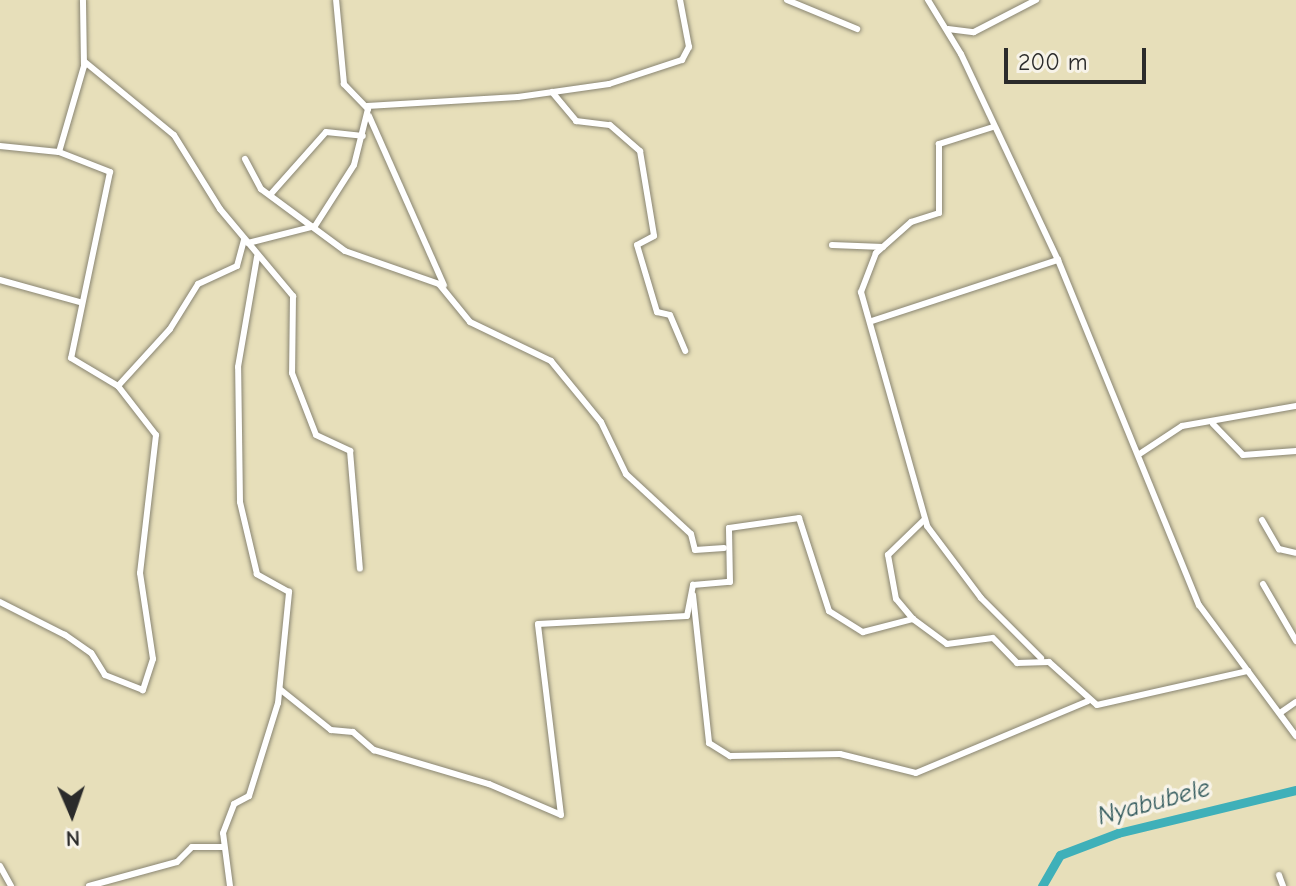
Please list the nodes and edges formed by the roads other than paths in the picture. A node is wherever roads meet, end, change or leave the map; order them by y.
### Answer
1 (83, 0) edge
2 (336, 0) edge
3 (680, 0) edge
4 (790, 0) edge
5 (928, 0) edge
6 (1036, 0) edge
7 (857, 29) dead end
8 (948, 29) junction
9 (85, 62) junction
10 (552, 92) junction
11 (367, 109) junction
12 (993, 127) junction
13 (363, 136) junction
14 (0, 146) edge
15 (59, 152) junction
16 (245, 159) dead end
17 (270, 195) junction
18 (315, 226) junction
19 (246, 241) junction
20 (832, 245) dead end
21 (883, 247) junction
22 (257, 257) junction
23 (1058, 260) junction
24 (0, 280) edge
25 (445, 288) junction
26 (80, 302) junction
27 (872, 321) junction
28 (685, 351) dead end
29 (118, 386) junction
30 (1296, 406) edge
31 (1213, 424) junction
32 (1296, 451) edge
33 (1141, 453) junction
34 (924, 520) junction
35 (1262, 520) dead end
36 (724, 548) junction
37 (1296, 553) edge
38 (360, 569) dead end
39 (1263, 584) dead end
40 (692, 588) junction
41 (0, 602) edge
42 (913, 619) junction
43 (1296, 641) edge
44 (1041, 658) junction
45 (1248, 671) junction
46 (281, 690) junction
47 (1088, 701) junction
48 (1296, 702) edge
49 (1280, 713) junction
50 (1296, 736) edge
51 (223, 847) junction
52 (0, 866) edge
53 (1279, 875) dead end
54 (11, 886) edge
55 (89, 886) edge
56 (230, 886) edge
57 (1283, 886) edge

1 - 9 street
2 - 11 street
3 - 10 street
4 - 7 street
5 - 8 street
6 - 8 street
8 - 12 street
9 - 15 street
9 - 19 street
10 - 11 street
10 - 28 street
11 - 13 street
11 - 25 street
12 - 21 street
12 - 23 street
13 - 17 street
13 - 18 street
14 - 15 street
15 - 26 street
16 - 17 street
17 - 18 street
18 - 19 street
18 - 25 street
19 - 22 street
19 - 29 street
20 - 21 street
21 - 27 street
22 - 38 street
22 - 46 street
23 - 27 street
23 - 33 street
24 - 26 street
25 - 36 street
26 - 29 street
27 - 34 street
29 - 41 street
30 - 31 street
31 - 32 street
31 - 33 street
33 - 45 street
34 - 42 street
34 - 44 street
35 - 37 street
36 - 40 street
36 - 42 street
39 - 43 street
40 - 46 street
40 - 47 street
42 - 44 street
44 - 47 street
45 - 47 street
45 - 49 street
46 - 51 street
48 - 49 street
49 - 50 street
51 - 55 street
51 - 56 street
52 - 54 street
53 - 57 street

